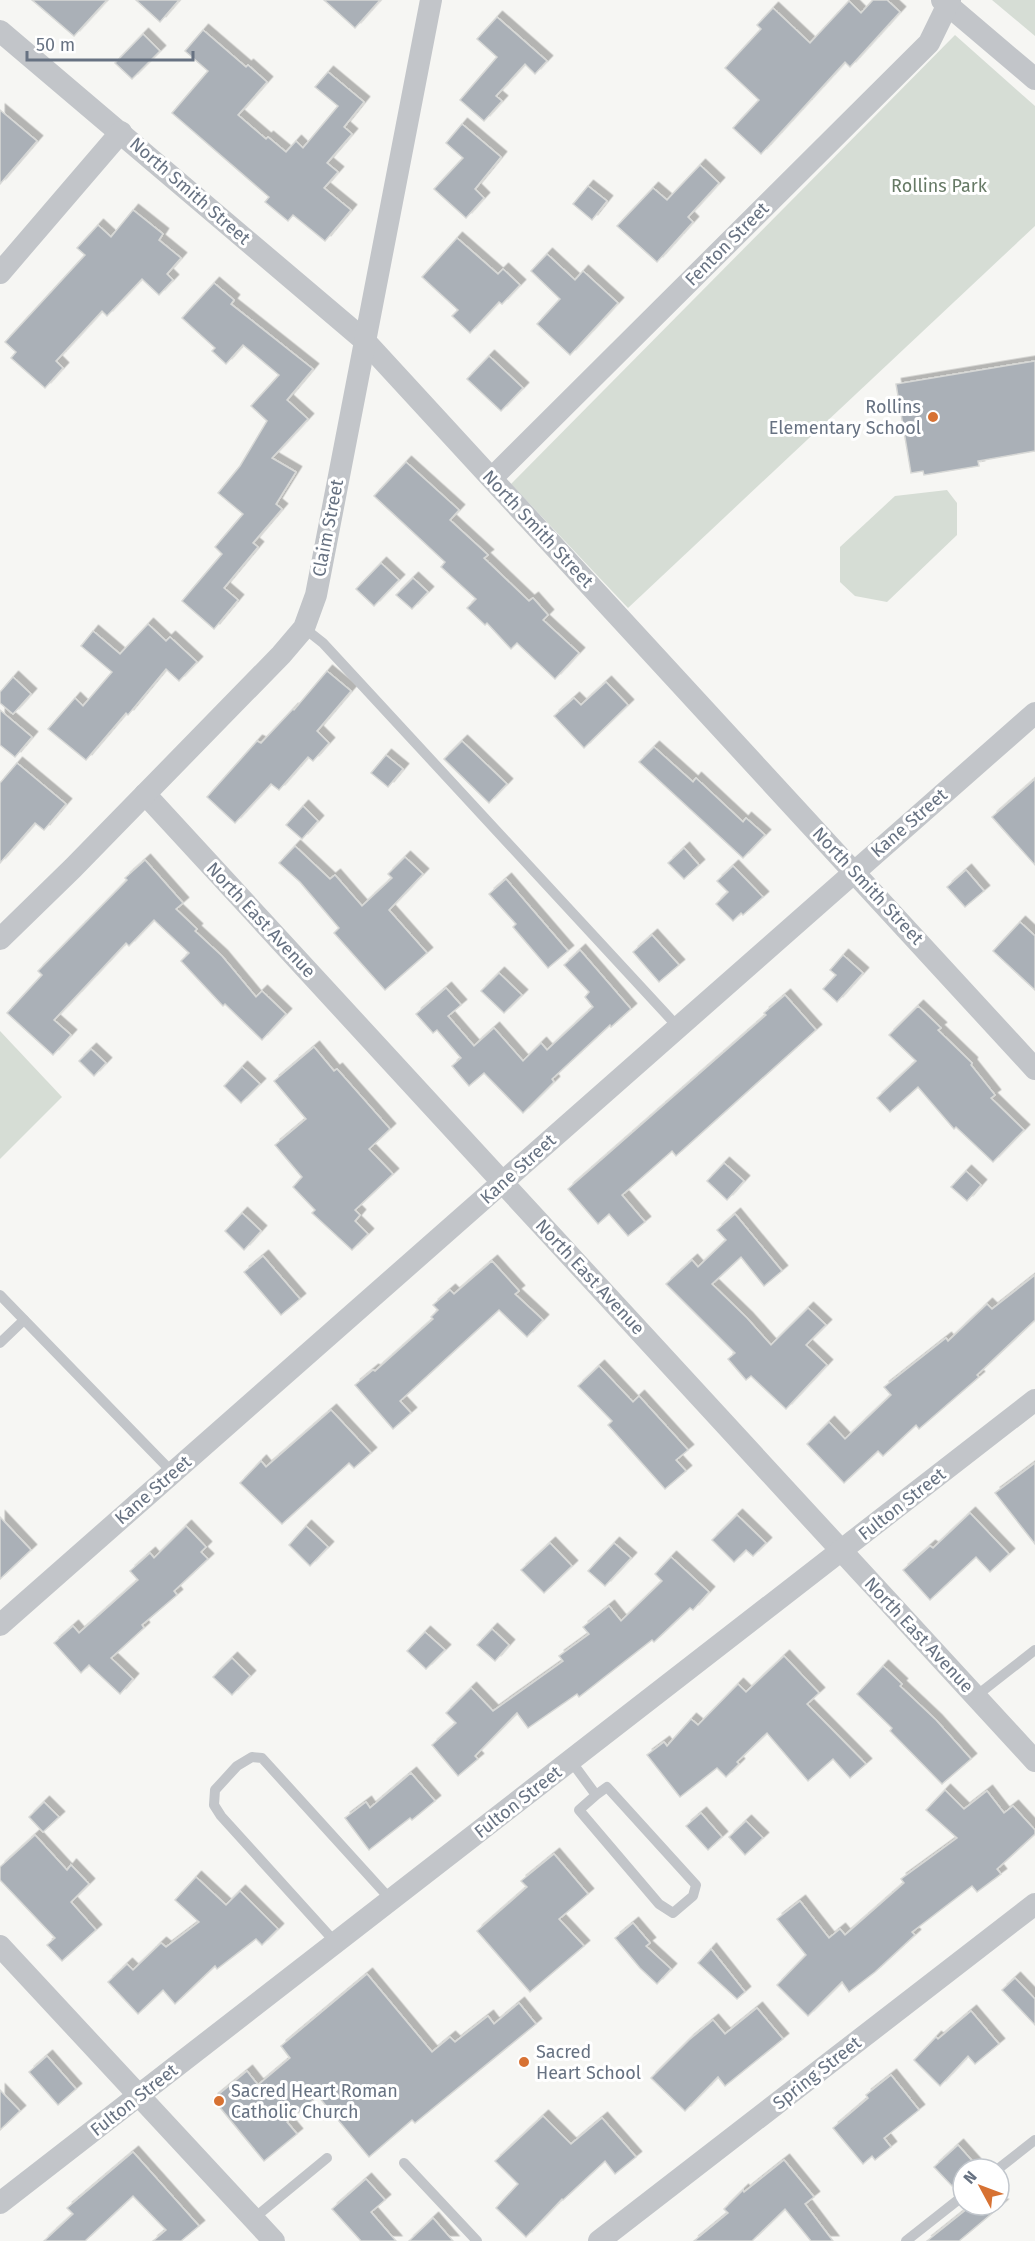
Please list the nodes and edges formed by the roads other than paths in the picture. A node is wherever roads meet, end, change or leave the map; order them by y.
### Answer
1 (431, 0) edge
2 (946, 1) edge
3 (0, 31) edge
4 (1035, 79) edge
5 (121, 132) junction
6 (0, 273) edge
7 (364, 340) junction
8 (492, 478) junction
9 (304, 628) junction
10 (1035, 713) edge
11 (145, 794) junction
12 (854, 871) junction
13 (0, 939) edge
14 (678, 1027) junction
15 (1035, 1069) edge
16 (503, 1182) junction
17 (0, 1295) edge
18 (24, 1320) junction
19 (0, 1343) edge
20 (1035, 1400) edge
21 (173, 1473) junction
22 (841, 1551) junction
23 (0, 1625) edge
24 (1035, 1650) edge
25 (976, 1696) junction
26 (571, 1761) junction
27 (1035, 1761) edge
28 (596, 1795) junction
29 (391, 1900) junction
30 (1035, 1905) edge
31 (336, 1942) junction
32 (0, 1946) edge
33 (139, 2096) junction
34 (1035, 2140) edge
35 (327, 2158) dead end
36 (1011, 2159) edge
37 (404, 2163) dead end
38 (0, 2203) edge
39 (951, 2205) edge
40 (253, 2219) junction
41 (274, 2241) edge
42 (477, 2241) edge
43 (599, 2241) edge
44 (906, 2241) edge

1 - 7 street, Claim Street
2 - 4 street
2 - 8 street, Fenton Street
3 - 5 street, North Smith Street
5 - 6 street
5 - 7 street, North Smith Street
7 - 8 street, North Smith Street
7 - 9 street, Claim Street
8 - 12 street, North Smith Street
9 - 11 street, Claim Street
9 - 14 lane
10 - 12 street, Kane Street
11 - 13 street, Claim Street
11 - 16 street, North East Avenue
12 - 14 street, Kane Street
12 - 15 street, North Smith Street
14 - 16 street, Kane Street
16 - 21 street, Kane Street
16 - 22 street, North East Avenue
17 - 18 lane
18 - 19 lane
18 - 21 lane
20 - 22 street, Fulton Street
21 - 23 street, Kane Street
22 - 25 street, North East Avenue
22 - 26 street, Fulton Street
24 - 25 lane
25 - 27 street, North East Avenue
26 - 28 lane
26 - 29 street, Fulton Street
28 - 28 lane
29 - 31 street, Fulton Street
29 - 31 lane
30 - 43 street, Spring Street
31 - 33 street, Fulton Street
32 - 33 street
33 - 38 street, Fulton Street
33 - 40 street
34 - 36 lane
35 - 40 lane
37 - 42 lane
39 - 44 lane
40 - 41 street

